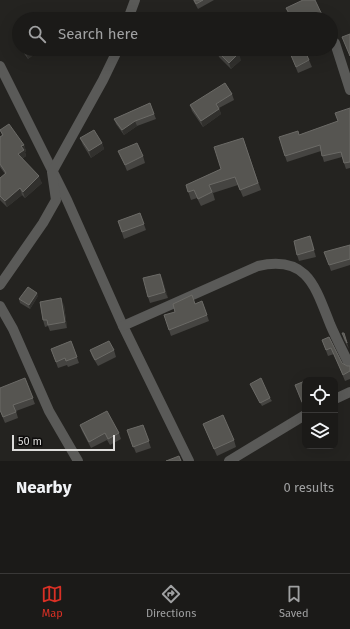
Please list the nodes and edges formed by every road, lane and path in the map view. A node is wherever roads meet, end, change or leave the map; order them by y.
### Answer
1 (135, 0) edge
2 (131, 12) edge
3 (338, 50) edge
4 (115, 56) edge
5 (0, 66) edge
6 (350, 90) edge
7 (52, 172) junction
8 (0, 285) edge
9 (0, 306) edge
10 (122, 326) junction
11 (350, 366) edge
12 (350, 392) edge
13 (338, 398) edge
14 (302, 416) edge
15 (78, 461) edge
16 (189, 461) edge
17 (229, 461) edge

1 - 2 street
3 - 6 street
4 - 7 street
5 - 7 street
7 - 8 street
7 - 10 street
9 - 15 street
10 - 11 street
10 - 16 street
12 - 13 street
14 - 17 street

